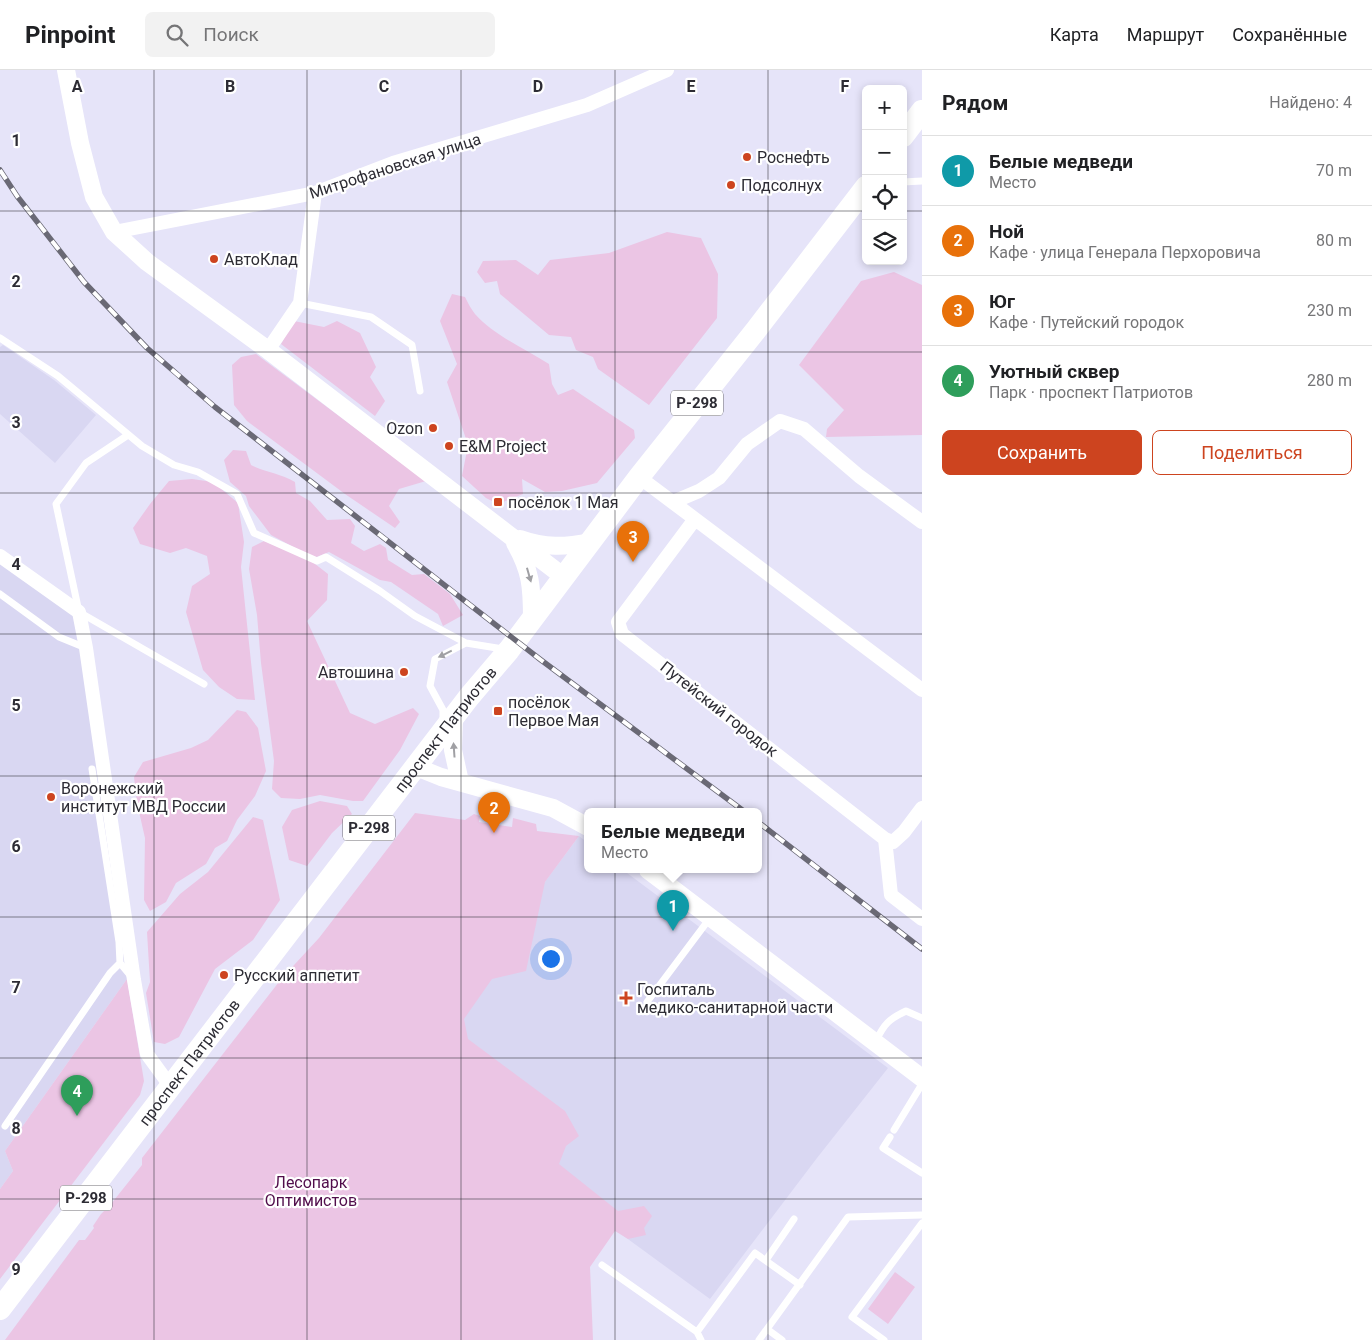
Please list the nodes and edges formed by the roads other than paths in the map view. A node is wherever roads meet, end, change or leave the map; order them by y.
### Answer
1 (66, 70) edge
2 (667, 70) edge
3 (922, 111) edge
4 (907, 131) edge
5 (922, 180) edge
6 (907, 182) edge
7 (862, 192) edge
8 (315, 194) junction
9 (114, 232) junction
10 (300, 303) junction
11 (0, 338) edge
12 (268, 350) junction
13 (420, 391) dead end
14 (128, 435) junction
15 (639, 477) junction
16 (673, 502) junction
17 (695, 520) junction
18 (922, 522) edge
19 (510, 536) junction
20 (591, 542) junction
21 (0, 556) edge
22 (564, 578) junction
23 (0, 594) edge
24 (79, 612) junction
25 (532, 619) junction
26 (466, 643) junction
27 (86, 648) junction
28 (508, 650) junction
29 (204, 684) dead end
30 (922, 690) edge
31 (449, 724) junction
32 (416, 767) junction
33 (92, 769) dead end
34 (460, 782) junction
35 (922, 808) edge
36 (584, 825) edge
37 (884, 839) junction
38 (652, 873) edge
39 (710, 917) junction
40 (922, 918) edge
41 (120, 963) junction
42 (134, 980) junction
43 (647, 1002) dead end
44 (922, 1018) edge
45 (876, 1043) junction
46 (922, 1078) edge
47 (922, 1084) edge
48 (171, 1087) junction
49 (5, 1126) dead end
50 (922, 1173) edge
51 (922, 1215) edge
52 (794, 1219) dead end
53 (922, 1223) edge
54 (766, 1260) junction
55 (602, 1264) dead end
56 (800, 1286) junction
57 (0, 1309) edge
58 (767, 1329) junction
59 (696, 1332) junction
60 (701, 1340) edge
61 (759, 1340) edge
62 (782, 1340) edge
63 (884, 1340) edge

1 - 9 street
2 - 8 street, Митрофановская улица
3 - 4 highway
5 - 6 lane
7 - 15 highway, Р-298
8 - 9 street, Митрофановская улица
8 - 10 street
9 - 12 street
10 - 12 street
10 - 13 lane
11 - 14 lane
12 - 19 street
14 - 24 lane
14 - 26 lane
15 - 16 street
15 - 20 highway, Р-298
16 - 17 street
16 - 18 street
17 - 30 street
17 - 37 street, Путейский городок
19 - 20 street
19 - 22 street
19 -> 25 street
20 - 22 highway, Р-298
21 - 24 street
22 - 25 highway, проспект Патриотов / Р-298
23 - 27 lane
24 - 27 street
24 - 29 lane
25 - 28 highway, проспект Патриотов / Р-298
26 - 28 lane
26 -> 31 lane
27 - 42 street
28 - 31 highway, проспект Патриотов / Р-298
31 - 32 highway, проспект Патриотов / Р-298
34 -> 31 street
32 - 34 street
32 - 48 highway, проспект Патриотов / Р-298
33 - 41 lane
34 - 36 street
35 - 37 street
37 - 40 street
38 - 39 street
39 - 43 lane
39 - 45 street
41 - 42 lane
41 - 49 lane
42 - 48 street
44 - 45 lane
45 - 46 street
47 - 50 lane
48 - 57 highway, проспект Патриотов / Р-298
51 - 56 lane
52 - 54 lane
53 - 63 lane
54 - 56 lane
54 - 59 lane
55 - 59 lane
56 - 58 lane
58 - 61 lane
58 - 62 lane
59 - 60 lane

